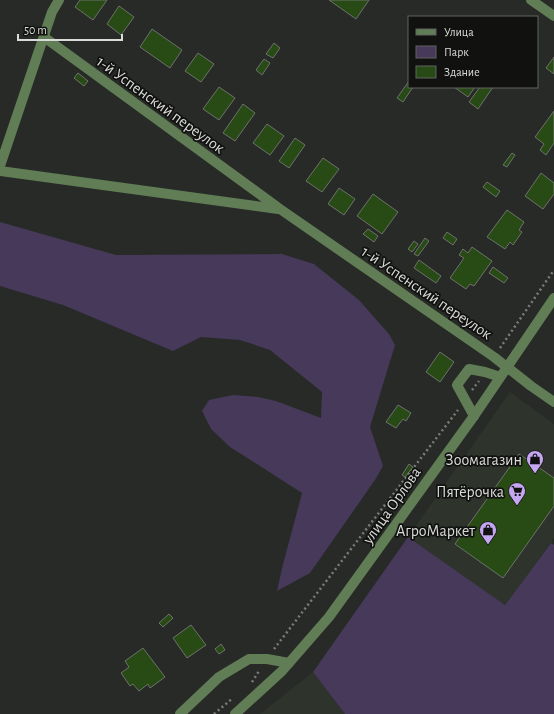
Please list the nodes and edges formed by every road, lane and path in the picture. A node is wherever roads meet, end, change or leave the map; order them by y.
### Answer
1 (59, 0) edge
2 (531, 0) edge
3 (554, 16) edge
4 (44, 37) junction
5 (0, 166) edge
6 (0, 171) edge
7 (280, 209) junction
8 (554, 270) edge
9 (554, 298) edge
10 (494, 357) junction
11 (507, 367) junction
12 (485, 372) junction
13 (500, 377) junction
14 (466, 400) junction
15 (554, 402) edge
16 (474, 416) junction
17 (267, 658) junction
18 (289, 663) junction
19 (251, 683) dead end
20 (235, 696) dead end
21 (180, 714) edge
22 (214, 714) edge
23 (235, 714) edge

1 - 4 street
2 - 3 street
4 - 5 street
4 - 7 street, 1-й Успенский переулок
6 - 7 street, 1-й Успенский переулок
7 - 10 street, 1-й Успенский переулок
8 - 10 path
9 - 11 street, улица Орлова
10 - 11 street, 1-й Успенский переулок
11 - 13 street, улица Орлова
11 - 15 street, 1-й Успенский переулок
12 - 13 street
12 - 14 path
12 - 14 street
13 - 16 street, улица Орлова
14 - 16 street
14 - 17 path
16 - 18 street, улица Орлова
17 - 18 street
17 - 19 path
17 - 21 street
18 - 23 street, улица Орлова
20 - 22 path

